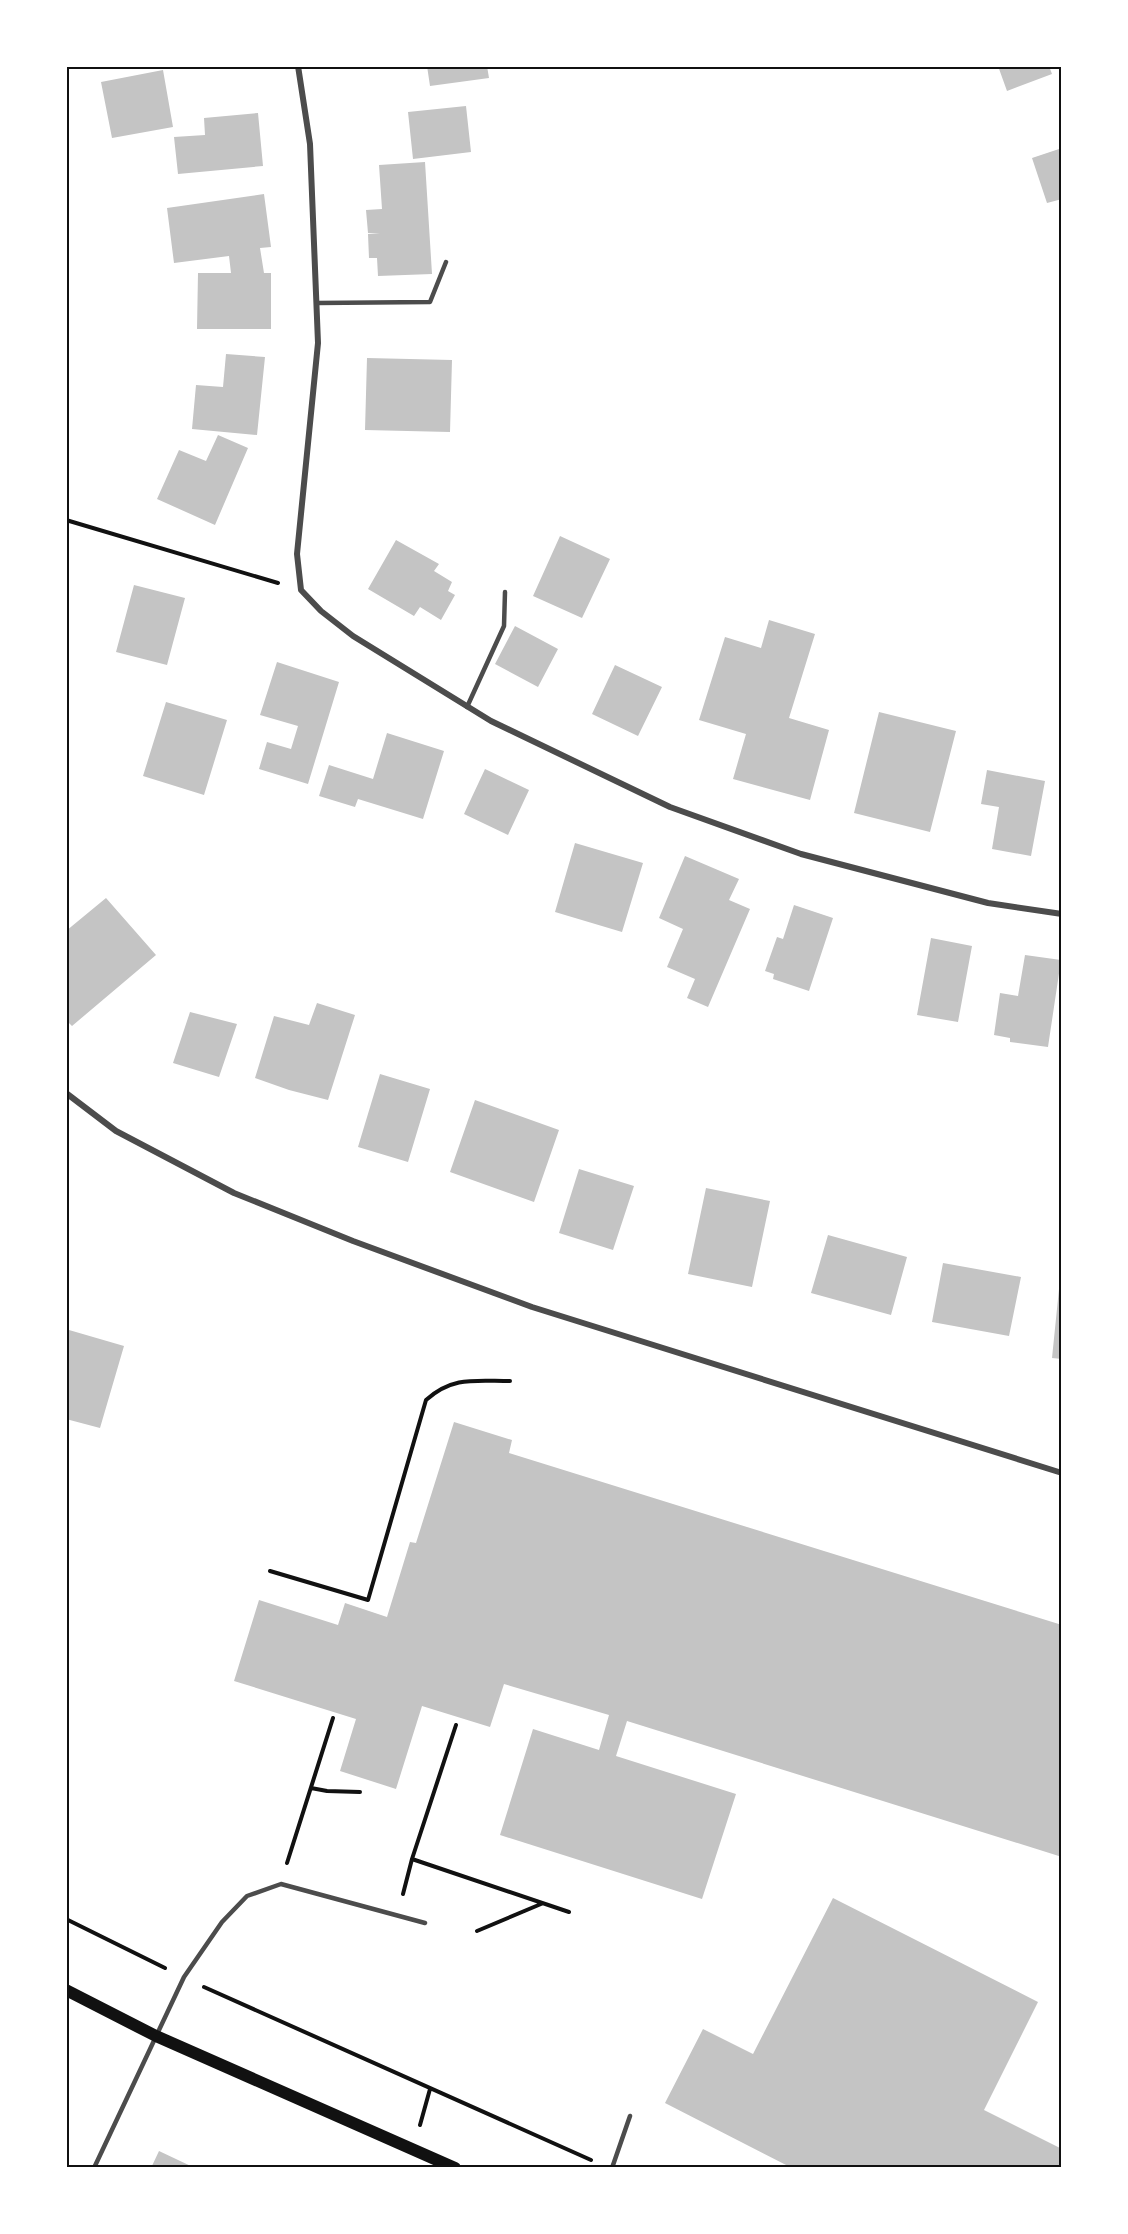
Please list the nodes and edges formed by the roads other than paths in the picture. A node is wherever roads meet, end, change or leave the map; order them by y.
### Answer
1 (298, 66) edge
2 (446, 262) dead end
3 (316, 303) junction
4 (505, 592) dead end
5 (467, 707) junction
6 (1062, 914) edge
7 (66, 1094) edge
8 (1062, 1473) edge
9 (425, 1923) dead end
10 (66, 1990) edge
11 (156, 2036) junction
12 (630, 2116) dead end
13 (94, 2168) edge
14 (455, 2168) edge
15 (612, 2168) edge

1 - 3 street
2 - 3 lane
3 - 5 street
4 - 5 lane
5 - 6 street
7 - 8 street
9 - 11 lane
10 - 11 main road
11 - 13 lane
11 - 14 main road
12 - 15 lane

